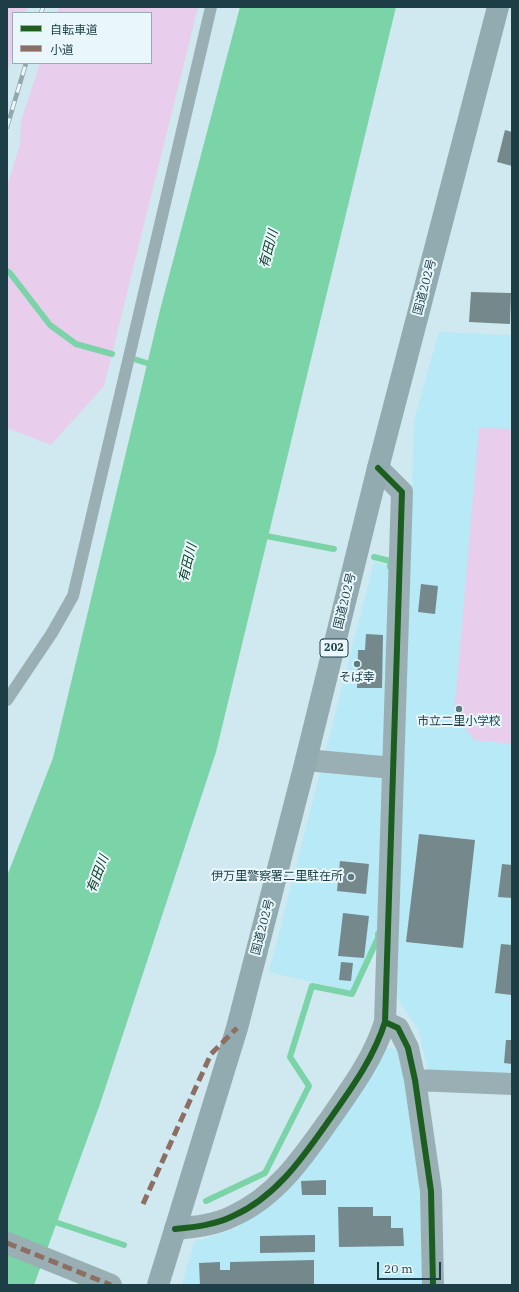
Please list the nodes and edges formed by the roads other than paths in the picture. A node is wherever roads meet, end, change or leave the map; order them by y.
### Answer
1 (210, 7) edge
2 (498, 7) edge
3 (378, 468) junction
4 (7, 700) edge
5 (306, 760) junction
6 (394, 768) junction
7 (385, 1022) junction
8 (415, 1080) junction
9 (512, 1084) edge
10 (174, 1229) junction
11 (7, 1243) edge
12 (111, 1285) edge
13 (158, 1285) edge
14 (432, 1285) edge

1 - 4 lane
2 - 3 highway, 国道202号 / 202
3 - 5 highway, 国道202号 / 202
3 - 6 street
5 - 6 street
5 - 10 highway, 国道202号 / 202
6 - 7 street
7 - 8 street
7 - 10 street
8 - 9 street
8 - 14 street
10 - 13 highway, 国道202号 / 202
11 - 12 street

